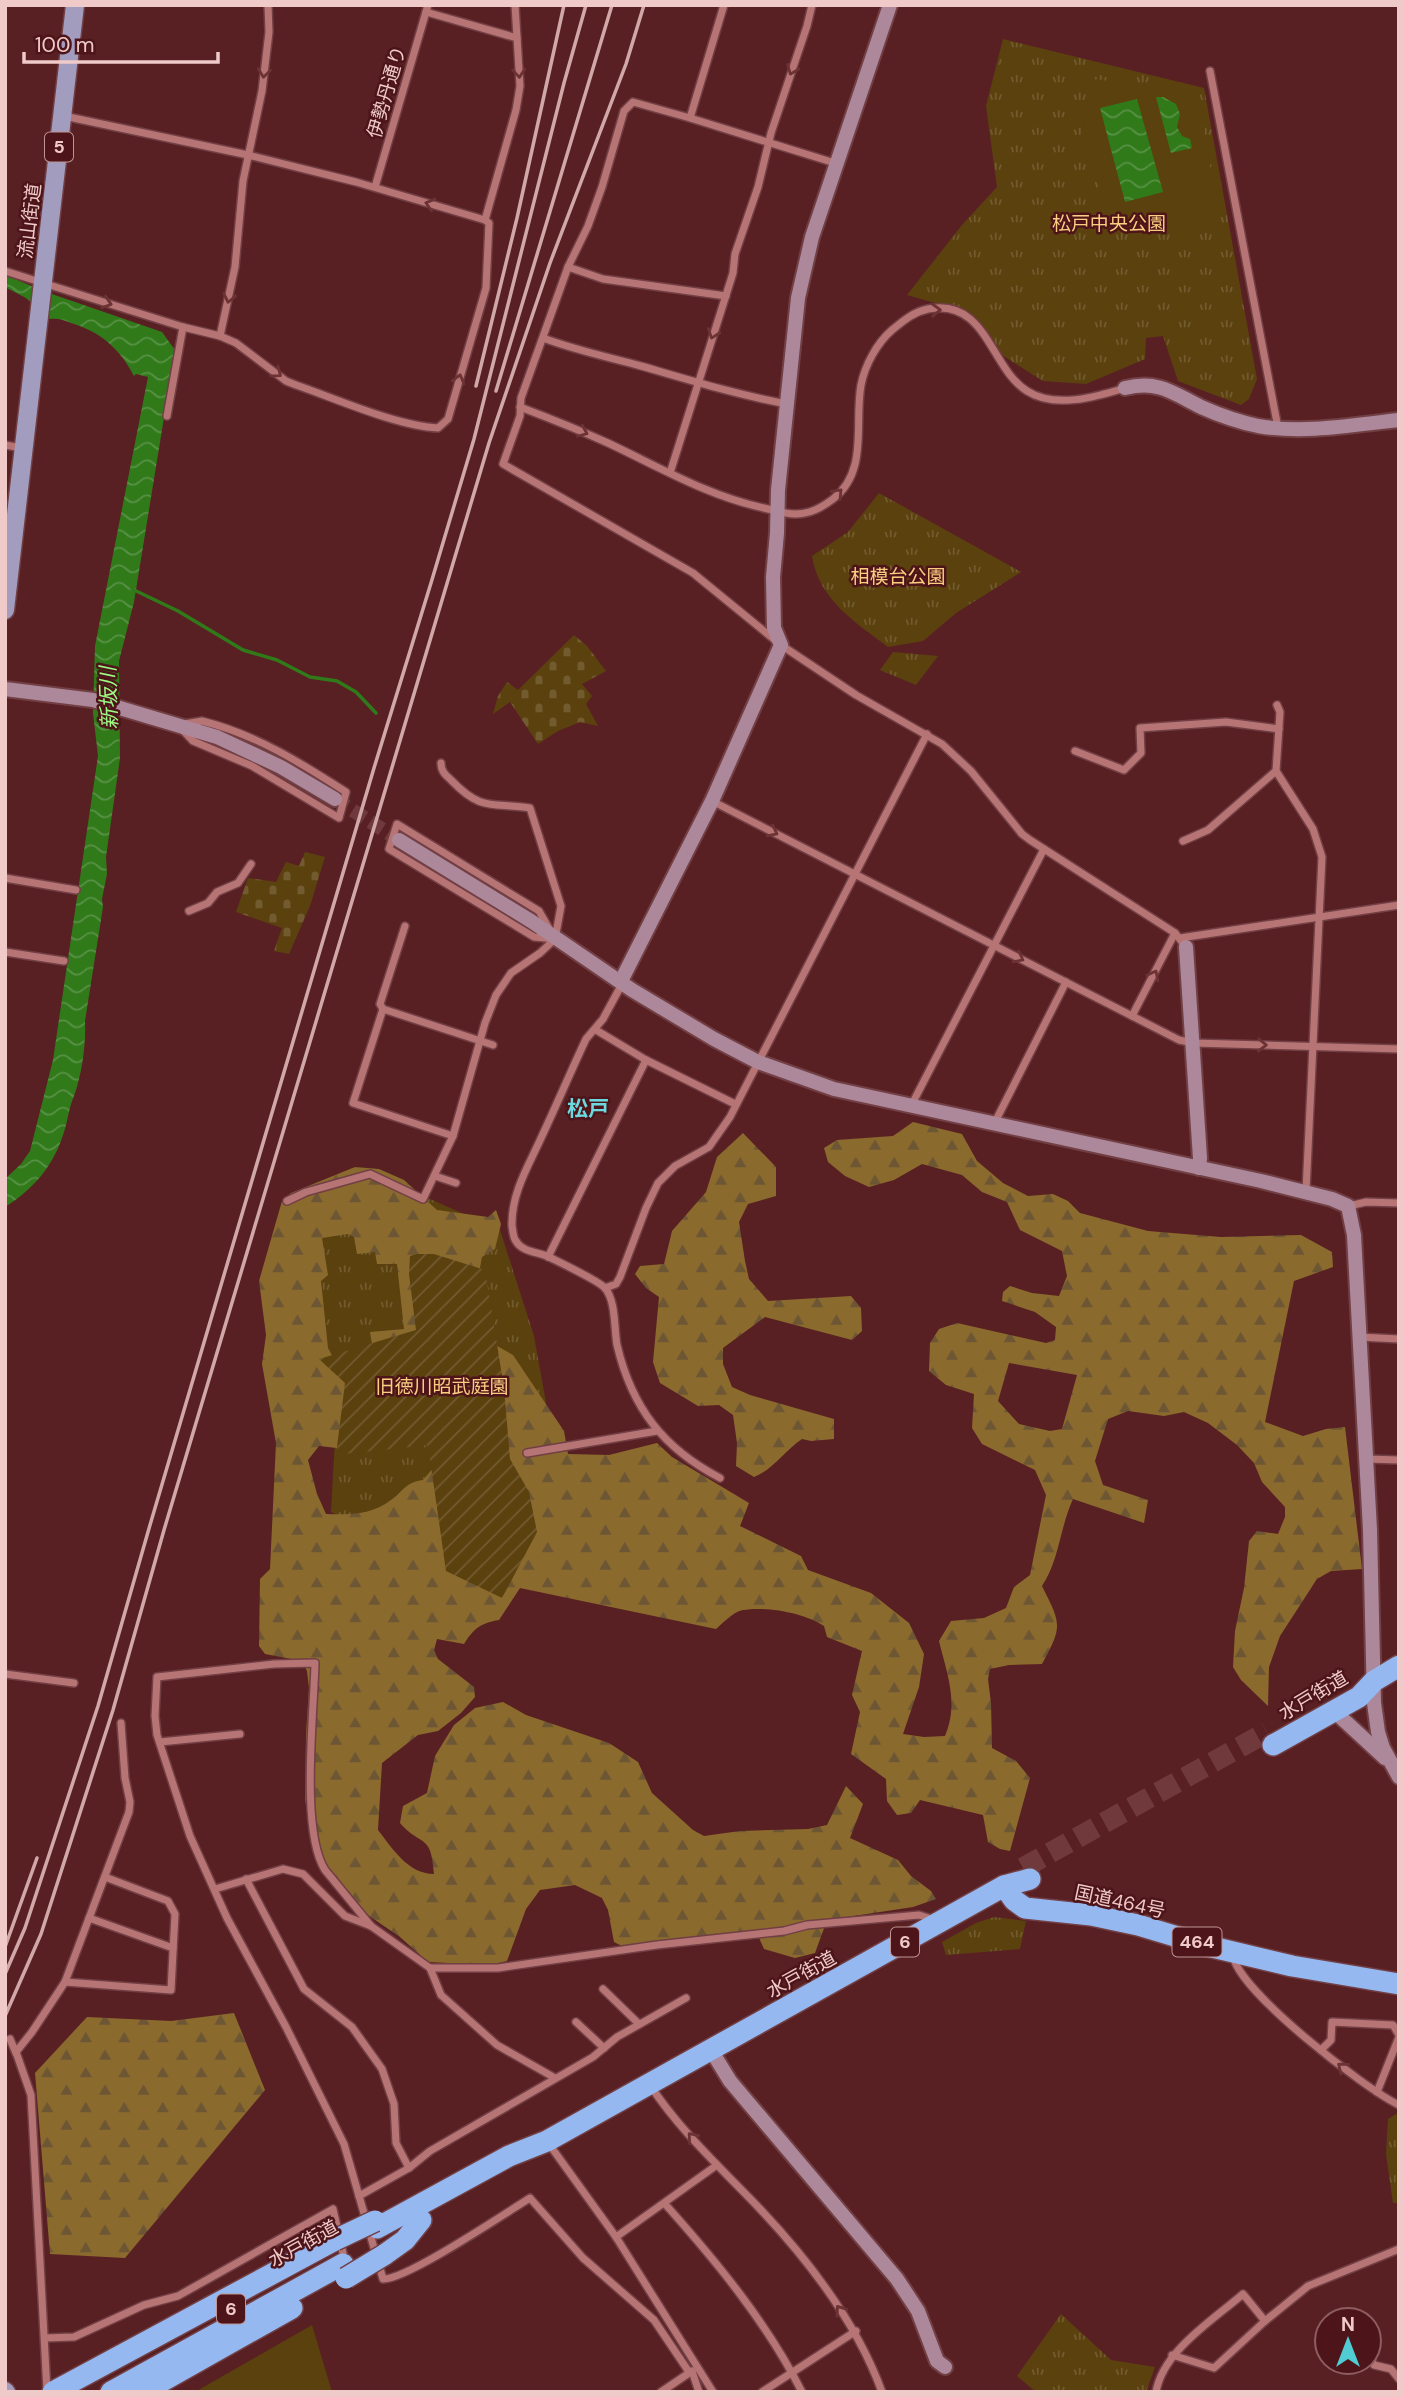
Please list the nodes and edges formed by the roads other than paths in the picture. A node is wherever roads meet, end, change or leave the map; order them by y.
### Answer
1 (75, 5) edge
2 (268, 5) edge
3 (515, 5) edge
4 (724, 5) edge
5 (812, 5) edge
6 (890, 5) edge
7 (427, 9) edge
8 (517, 38) junction
9 (1210, 71) dead end
10 (63, 116) junction
11 (690, 118) junction
12 (770, 141) junction
13 (248, 155) junction
14 (838, 164) junction
15 (374, 187) junction
16 (485, 220) junction
17 (568, 267) junction
18 (5, 271) edge
19 (42, 285) junction
20 (726, 296) junction
21 (183, 327) junction
22 (220, 336) junction
23 (543, 338) junction
24 (698, 382) junction
25 (1125, 388) joint
26 (787, 404) junction
27 (520, 407) junction
28 (167, 416) dead end
29 (1399, 420) edge
30 (1279, 429) junction
31 (14, 446) edge
32 (670, 472) junction
33 (777, 511) junction
34 (5, 610) edge
35 (781, 645) junction
36 (5, 689) edge
37 (1277, 705) dead end
38 (178, 724) junction
39 (1279, 729) junction
40 (926, 734) junction
41 (1074, 751) dead end
42 (441, 763) dead end
43 (1276, 771) junction
44 (335, 799) tunnel mouth
45 (712, 801) junction
46 (399, 840) tunnel mouth
47 (1183, 841) dead end
48 (1044, 849) junction
49 (251, 864) dead end
50 (854, 873) junction
51 (5, 877) edge
52 (76, 890) dead end
53 (1399, 905) edge
54 (189, 911) dead end
55 (1321, 917) junction
56 (405, 926) dead end
57 (555, 939) junction
58 (1181, 939) junction
59 (994, 945) junction
60 (5, 952) edge
61 (64, 961) dead end
62 (1066, 982) junction
63 (622, 983) junction
64 (383, 1009) junction
65 (1132, 1016) junction
66 (596, 1030) junction
67 (481, 1042) junction
68 (1194, 1043) junction
69 (493, 1045) dead end
70 (1314, 1047) junction
71 (1399, 1049) edge
72 (646, 1060) junction
73 (758, 1062) junction
74 (735, 1104) junction
75 (911, 1107) junction
76 (993, 1125) junction
77 (453, 1136) junction
78 (1199, 1168) junction
79 (435, 1175) junction
80 (456, 1184) dead end
81 (1306, 1191) junction
82 (287, 1201) dead end
83 (1399, 1203) edge
84 (1348, 1206) junction
85 (548, 1257) junction
86 (605, 1288) junction
87 (1359, 1337) junction
88 (1399, 1339) edge
89 (657, 1431) junction
90 (527, 1453) dead end
91 (1366, 1459) junction
92 (1399, 1460) edge
93 (720, 1478) dead end
94 (1399, 1666) edge
95 (5, 1674) edge
96 (1374, 1681) junction
97 (74, 1683) dead end
98 (1334, 1711) junction
99 (121, 1723) dead end
100 (240, 1734) dead end
101 (160, 1742) junction
102 (1389, 1761) junction
103 (1399, 1777) edge
104 (1027, 1874) tunnel mouth
105 (104, 1877) junction
106 (246, 1879) junction
107 (1004, 1886) junction
108 (215, 1889) junction
109 (89, 1918) junction
110 (941, 1922) junction
111 (371, 1926) junction
112 (173, 1948) junction
113 (1233, 1952) junction
114 (430, 1968) junction
115 (65, 1982) junction
116 (1399, 1984) edge
117 (603, 1989) dead end
118 (686, 1998) dead end
119 (576, 2022) dead end
120 (639, 2024) junction
121 (1399, 2036) edge
122 (10, 2039) dead end
123 (604, 2048) junction
124 (711, 2050) junction
125 (1321, 2050) junction
126 (16, 2053) junction
127 (555, 2078) junction
128 (649, 2084) junction
129 (1377, 2092) junction
130 (1399, 2105) edge
131 (547, 2141) junction
132 (717, 2165) junction
133 (409, 2168) junction
134 (359, 2196) junction
135 (665, 2204) junction
136 (417, 2214) junction
137 (379, 2237) junction
138 (616, 2237) junction
139 (1399, 2249) edge
140 (341, 2257) junction
141 (1265, 2320) junction
142 (856, 2331) junction
143 (45, 2338) junction
144 (1172, 2355) junction
145 (945, 2367) dead end
146 (1383, 2367) edge
147 (693, 2370) junction
148 (793, 2372) junction
149 (1399, 2379) edge
150 (132, 2381) edge
151 (47, 2392) edge
152 (53, 2392) edge
153 (84, 2392) edge
154 (111, 2392) edge
155 (661, 2392) edge
156 (699, 2392) edge
157 (713, 2392) edge
158 (762, 2392) edge
159 (803, 2392) edge
160 (882, 2392) edge
161 (1156, 2392) edge

1 - 10 main road, 流山街道 / 5
2 -> 13 street
3 - 8 street
4 - 11 street
5 -> 12 street
6 - 14 street
7 - 8 street
7 - 15 street, 伊勢丹通り
8 -> 16 street
9 - 30 street
10 - 13 street
10 - 19 main road, 流山街道 / 5
11 - 12 street
11 - 17 street
12 - 14 street
12 - 20 street
13 - 15 street
13 -> 22 street
14 - 26 street
16 -> 15 street
22 -> 16 street
17 - 20 street
17 - 23 street
18 - 19 street
19 -> 21 street
19 - 31 main road, 流山街道 / 5
20 -> 24 street
21 - 22 street
21 - 28 street
23 - 24 street
23 - 27 street
24 - 26 street
24 - 32 street
25 - 30 street
33 -> 25 street
26 - 33 street
27 -> 32 street
27 - 35 street
29 - 30 street
31 - 34 main road, 流山街道 / 5
32 - 33 street
33 - 35 street
35 - 40 street
35 - 45 street
36 - 38 street
37 - 39 street
38 - 38 street
38 - 44 street
39 - 41 street
39 - 43 street
40 - 48 street
40 - 50 street
42 - 57 street
43 - 47 street
43 - 55 street
45 -> 50 street
45 - 63 street
46 - 57 street
48 - 58 street
48 - 59 street
49 - 54 street
50 - 59 street
50 - 73 street
51 - 52 street
53 - 55 street
55 - 58 street
55 - 70 street
56 - 64 street
57 - 57 street
57 - 63 street
57 - 67 street
65 -> 58 street
58 - 68 street
59 -> 62 street
59 - 75 street
60 - 61 street
62 - 65 street
62 - 76 street
63 - 66 street
63 - 73 street
64 - 67 street
64 - 77 street
65 - 68 street
66 - 72 street
66 - 85 street
67 - 69 street
67 - 77 street
68 -> 70 street
68 - 78 street
70 - 71 street
70 - 81 street
72 - 74 street
72 - 85 street
73 - 74 street
73 - 75 street
74 - 86 street
75 - 76 street
76 - 78 street
77 - 79 street
78 - 81 street
79 - 80 street
79 - 82 street
81 - 84 street
83 - 84 street
84 - 87 street
85 - 86 street
86 - 89 street
87 - 88 street
87 - 91 street
89 - 90 street
89 - 93 street
91 - 92 street
91 - 96 street
94 - 96 highway, 水戸街道
95 - 97 street
96 - 98 highway, 水戸街道
96 - 98 highway, 水戸街道
96 - 102 street
98 - 102 street
99 - 105 street
100 - 101 street
101 - 108 street
101 - 111 street
102 - 103 street
104 - 107 highway, 水戸街道 / 6
105 - 109 street
105 - 112 street
106 - 108 street
106 - 111 street
106 - 133 street
107 - 110 highway, 水戸街道 / 6
107 - 113 highway, 国道464号 / 464
108 - 134 street
109 - 112 street
109 - 115 street
110 - 114 street
110 - 124 highway, 水戸街道 / 6
111 - 114 street
112 - 115 street
113 - 116 highway, 国道464号 / 464
113 - 125 street
114 - 127 street
115 - 126 street
117 - 120 street
118 - 120 street
119 - 123 street
120 - 123 street
121 - 125 street
121 - 129 street
122 - 126 street
123 - 127 street
124 - 128 highway, 水戸街道 / 6
124 - 145 street
129 -> 125 street
126 - 143 street
127 - 133 street
128 - 131 highway, 水戸街道 / 6
132 -> 128 street
129 - 130 street
131 - 136 highway, 水戸街道 / 6
131 - 138 street
132 - 135 street
142 -> 132 street
133 - 134 street
134 - 147 street
135 - 138 street
135 - 148 street
136 - 137 highway
136 - 137 highway
137 - 140 highway, bridge
137 - 140 highway, 水戸街道 / 6
138 - 147 street
139 - 141 street
140 - 143 street
140 - 150 highway
140 - 150 highway, 水戸街道 / 6
140 - 152 highway
141 - 144 street
141 - 144 street
142 - 148 street
142 - 160 street
143 - 151 street
144 - 161 street
146 - 149 street
147 - 155 street
147 - 156 street
147 - 157 street
148 - 158 street
148 - 159 street
150 - 153 highway, 水戸街道 / 6
150 - 154 highway, 水戸街道 / 6

